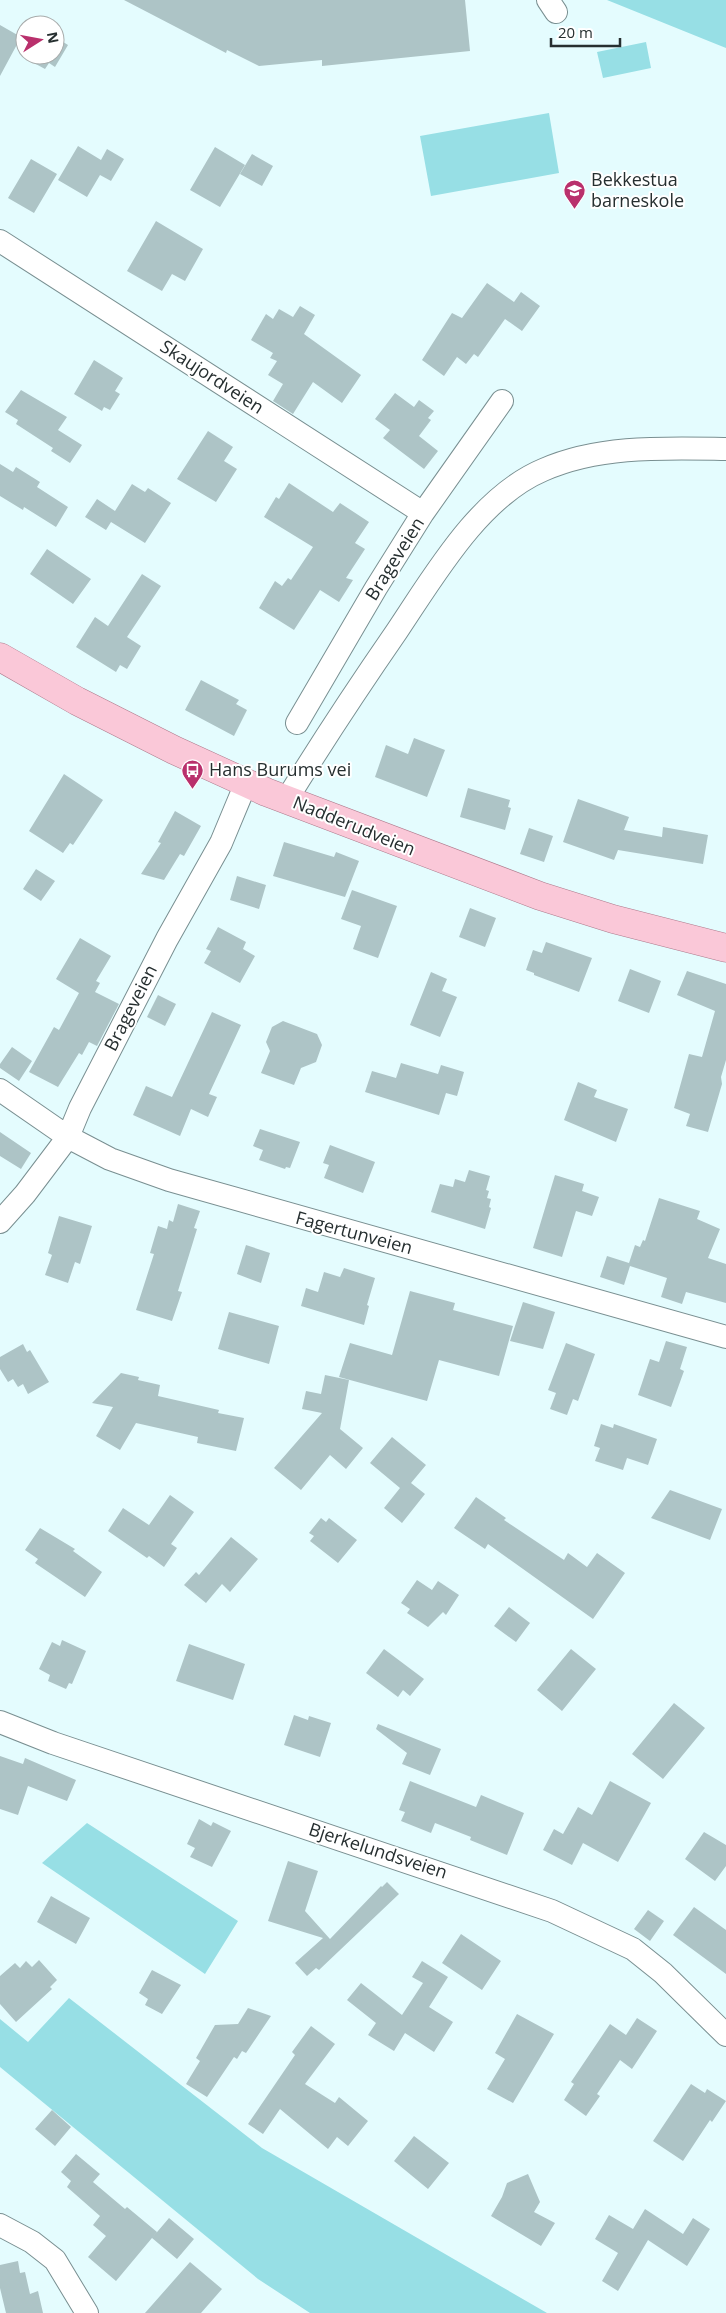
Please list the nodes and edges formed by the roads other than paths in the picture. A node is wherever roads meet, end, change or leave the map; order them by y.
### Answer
1 (0, 241) edge
2 (502, 401) dead end
3 (726, 449) edge
4 (423, 513) junction
5 (0, 657) edge
6 (297, 723) dead end
7 (246, 783) junction
8 (287, 799) junction
9 (726, 948) edge
10 (0, 1090) edge
11 (68, 1137) junction
12 (0, 1222) edge
13 (726, 1337) edge
14 (0, 1722) edge
15 (726, 2035) edge
16 (0, 2225) edge
17 (87, 2313) edge

1 - 4 street, Skaujordveien
2 - 4 street, Brageveien
3 - 8 street
4 - 6 street, Brageveien
5 - 7 main road, Nadderudveien
7 - 8 main road, Nadderudveien
7 - 11 street, Brageveien
8 - 9 main road, Nadderudveien
10 - 11 street, Fagertunveien
11 - 12 street, Brageveien
11 - 13 street, Fagertunveien
14 - 15 street, Bjerkelundsveien
16 - 17 street

